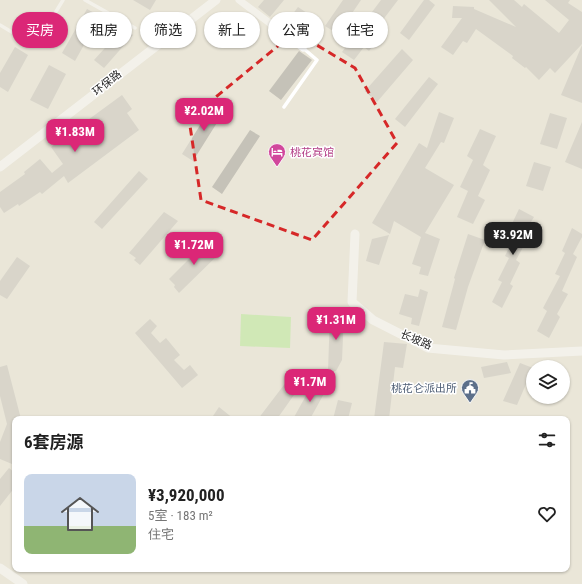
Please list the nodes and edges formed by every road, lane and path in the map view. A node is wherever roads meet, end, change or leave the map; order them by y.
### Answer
1 (63, 0) edge
2 (84, 0) edge
3 (216, 0) edge
4 (239, 0) edge
5 (268, 22) edge
6 (0, 25) edge
7 (135, 28) dead end
8 (303, 48) edge
9 (284, 107) dead end
10 (0, 167) edge
11 (356, 234) dead end
12 (582, 351) edge
13 (0, 568) edge
14 (21, 583) edge

1 - 6 lane
2 - 7 lane
3 - 10 street, 环保路
4 - 5 street
8 - 9 lane
11 - 12 street, 长坡路
13 - 14 street

